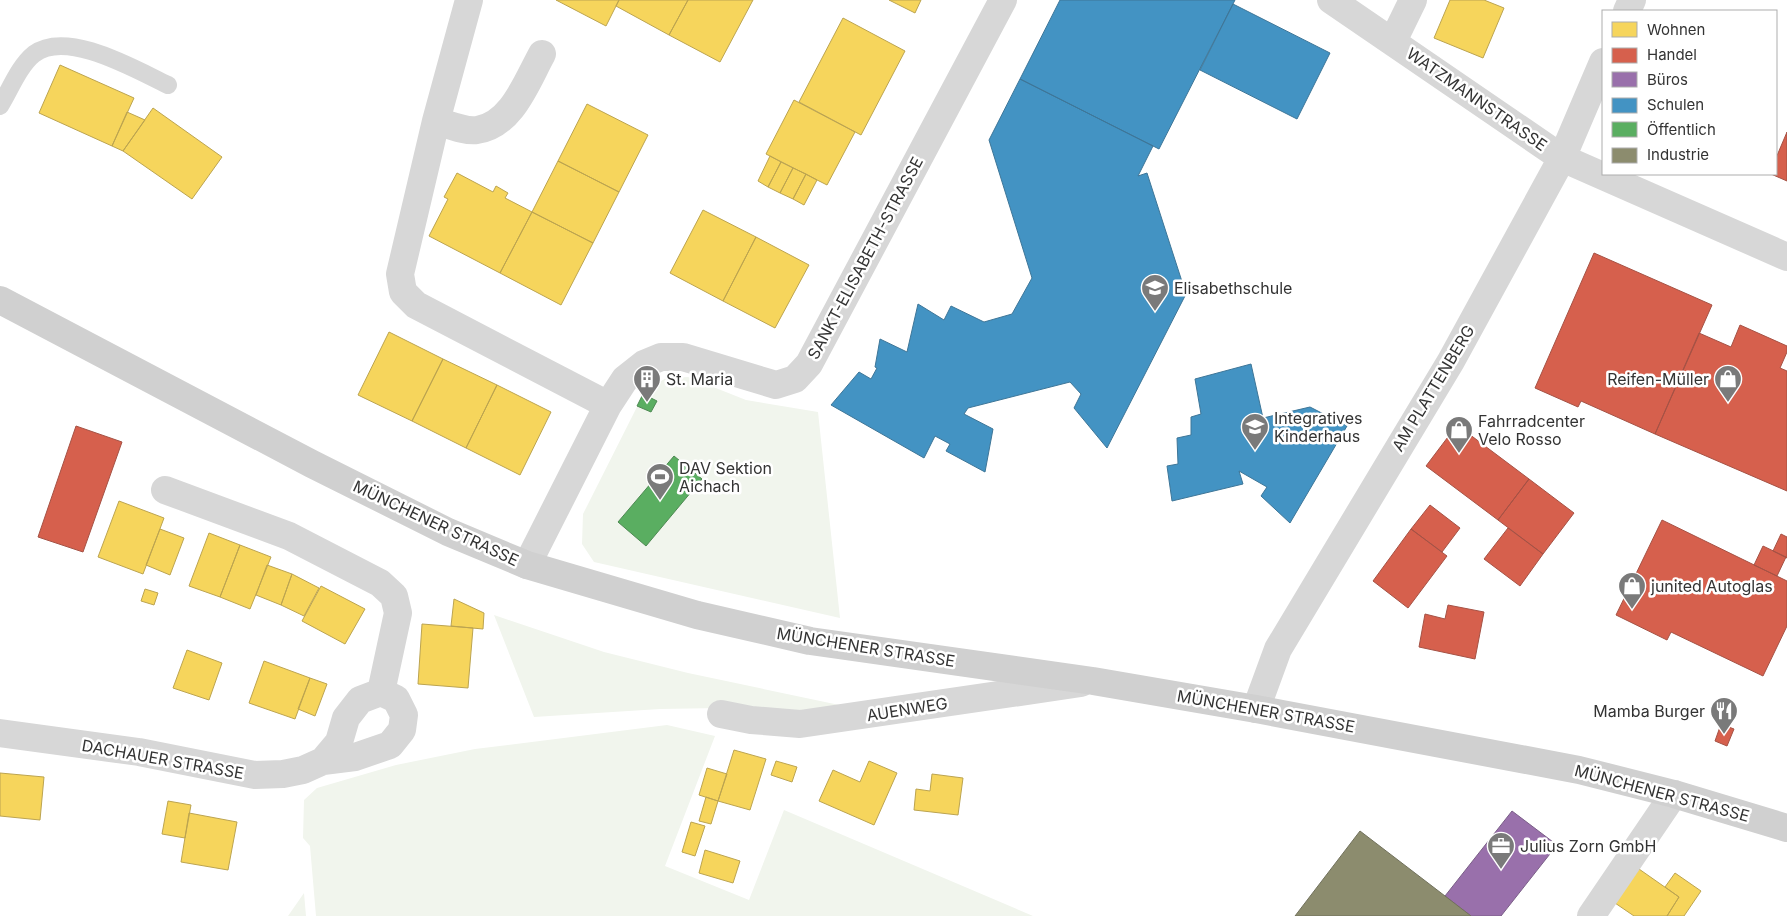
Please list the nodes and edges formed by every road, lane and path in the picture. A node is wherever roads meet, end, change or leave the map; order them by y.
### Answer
1 (469, 0) edge
2 (1003, 0) edge
3 (1332, 0) edge
4 (1413, 0) edge
5 (1392, 41) junction
6 (542, 54) dead end
7 (1602, 64) edge
8 (168, 84) dead end
9 (0, 106) edge
10 (436, 121) junction
11 (1562, 158) junction
12 (1787, 257) edge
13 (0, 300) edge
14 (608, 404) junction
15 (165, 490) dead end
16 (527, 565) junction
17 (1093, 681) junction
18 (381, 692) junction
19 (1256, 709) junction
20 (722, 714) dead end
21 (0, 733) edge
22 (323, 761) junction
23 (1674, 794) junction
24 (1787, 828) edge
25 (1591, 916) edge

1 - 10 street
2 - 14 street, SANKT-ELISABETH-STRASSE
3 - 5 street, WATZMANNSTRASSE
4 - 5 street, WATZMANNSTRASSE
5 - 11 street, WATZMANNSTRASSE
6 - 10 street
7 - 11 street, AM PLATTENBERG
8 - 9 lane
10 - 14 street
11 - 12 street, WATZMANNSTRASSE
11 - 19 street, AM PLATTENBERG
13 - 16 main road, MÜNCHENER STRASSE
14 - 16 street, SANKT-ELISABETH-STRASSE
15 - 18 street
16 - 17 main road, MÜNCHENER STRASSE
17 - 19 main road, MÜNCHENER STRASSE
17 - 20 street, AUENWEG
18 - 22 street, DACHAUER STRASSE
18 - 22 street, DACHAUER STRASSE
19 - 23 main road, MÜNCHENER STRASSE
21 - 22 street, DACHAUER STRASSE
23 - 24 main road, MÜNCHENER STRASSE
23 - 25 street

